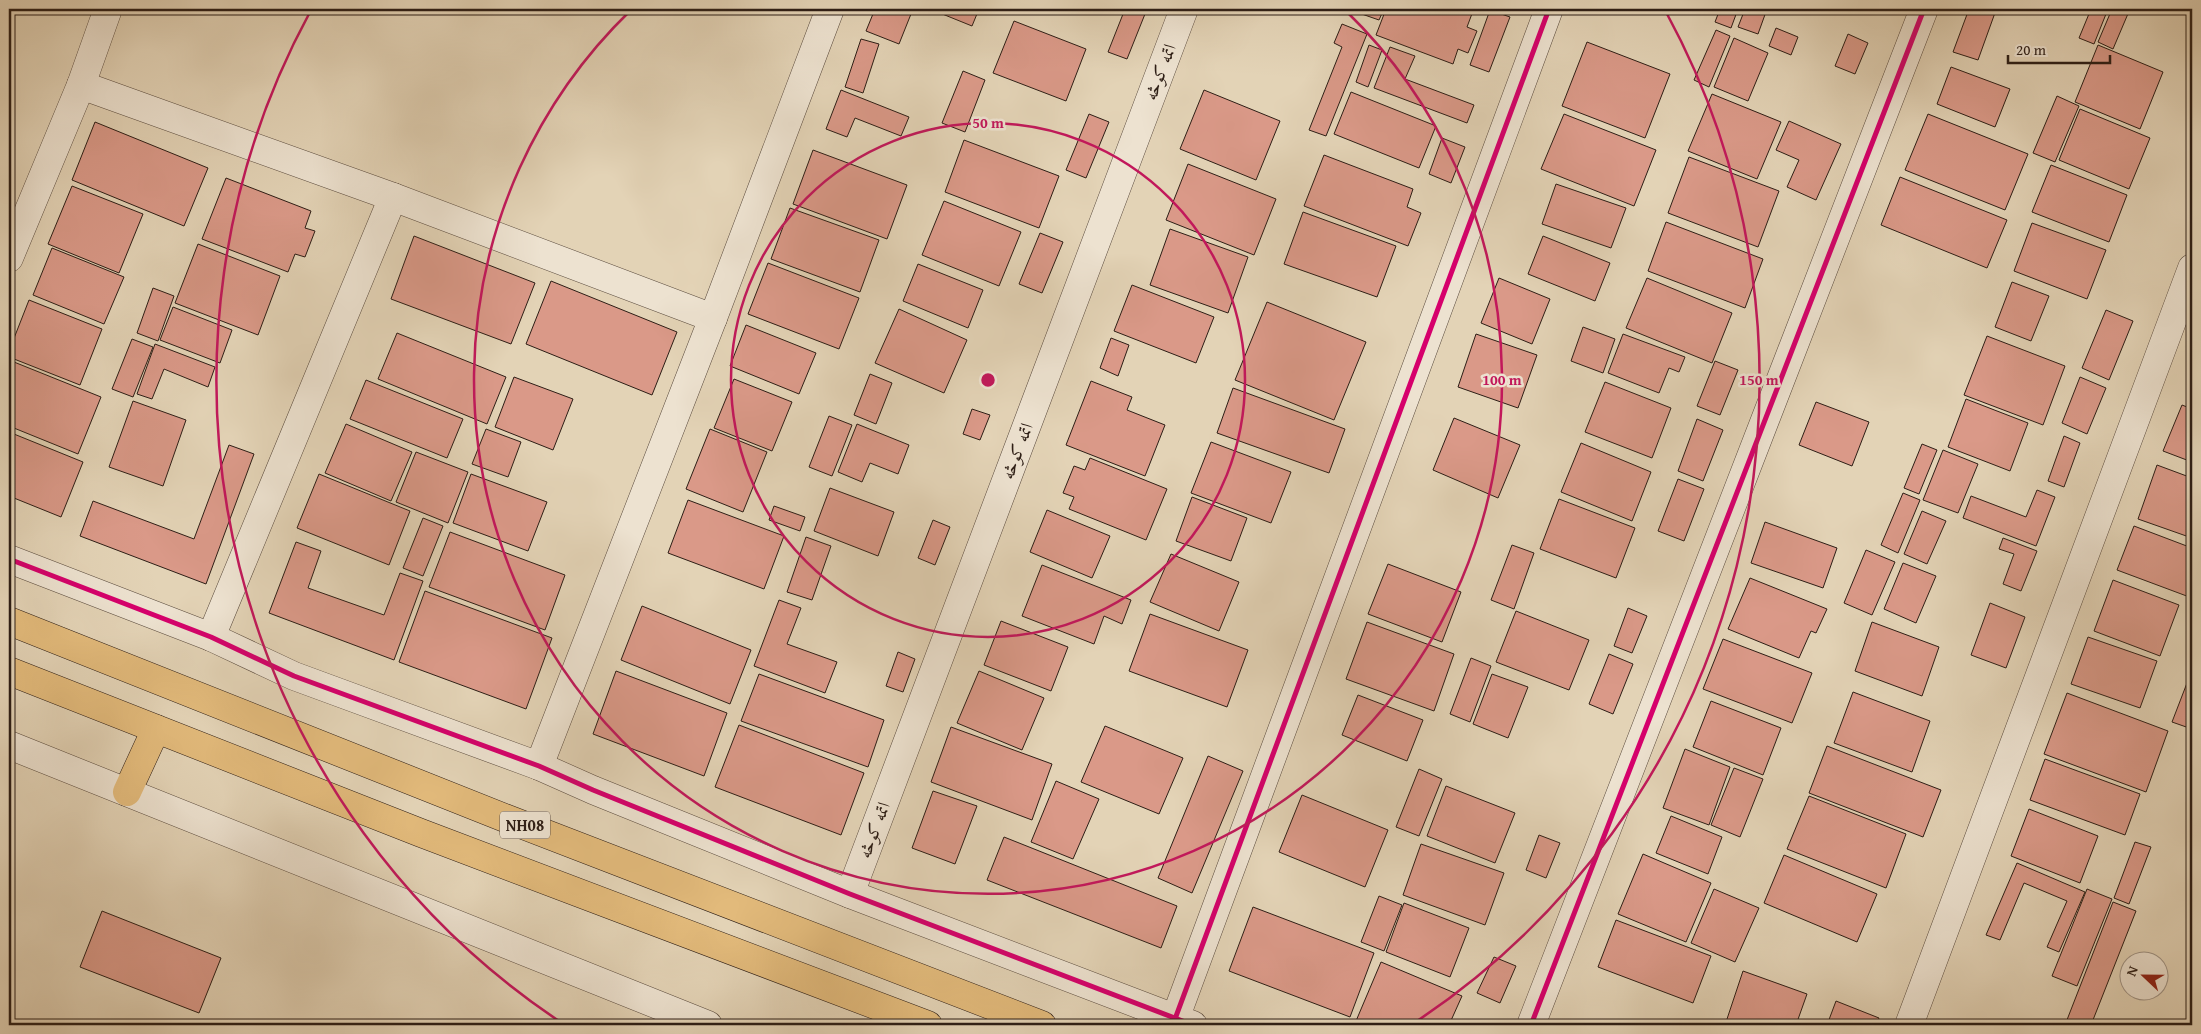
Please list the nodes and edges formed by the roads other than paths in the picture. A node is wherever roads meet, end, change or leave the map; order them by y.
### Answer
1 (108, 9) edge
2 (830, 9) edge
3 (1184, 9) edge
4 (1549, 9) edge
5 (1924, 9) edge
6 (81, 86) junction
7 (393, 197) junction
8 (9, 258) edge
9 (2192, 268) edge
10 (713, 318) junction
11 (9, 559) edge
12 (9, 621) edge
13 (211, 636) junction
14 (9, 672) edge
15 (156, 729) junction
16 (9, 745) edge
17 (539, 766) junction
18 (128, 792) junction
19 (850, 894) junction
20 (1184, 1022) edge
21 (708, 1025) edge
22 (928, 1025) edge
23 (1042, 1025) edge
24 (1531, 1025) edge
25 (1909, 1025) edge

1 - 6 street
2 - 10 street
3 - 19 street, اتمه کوڅه
4 - 20 street
5 - 24 street
6 - 7 street
6 - 8 street
7 - 10 street
7 - 13 street
9 - 25 street
10 - 17 street
11 - 13 street
12 - 23 highway, NH08
13 - 17 street
14 - 15 highway, NH08
15 - 18 highway
15 - 22 highway, NH08
16 - 18 street
17 - 19 street
18 - 21 street
19 - 20 street

